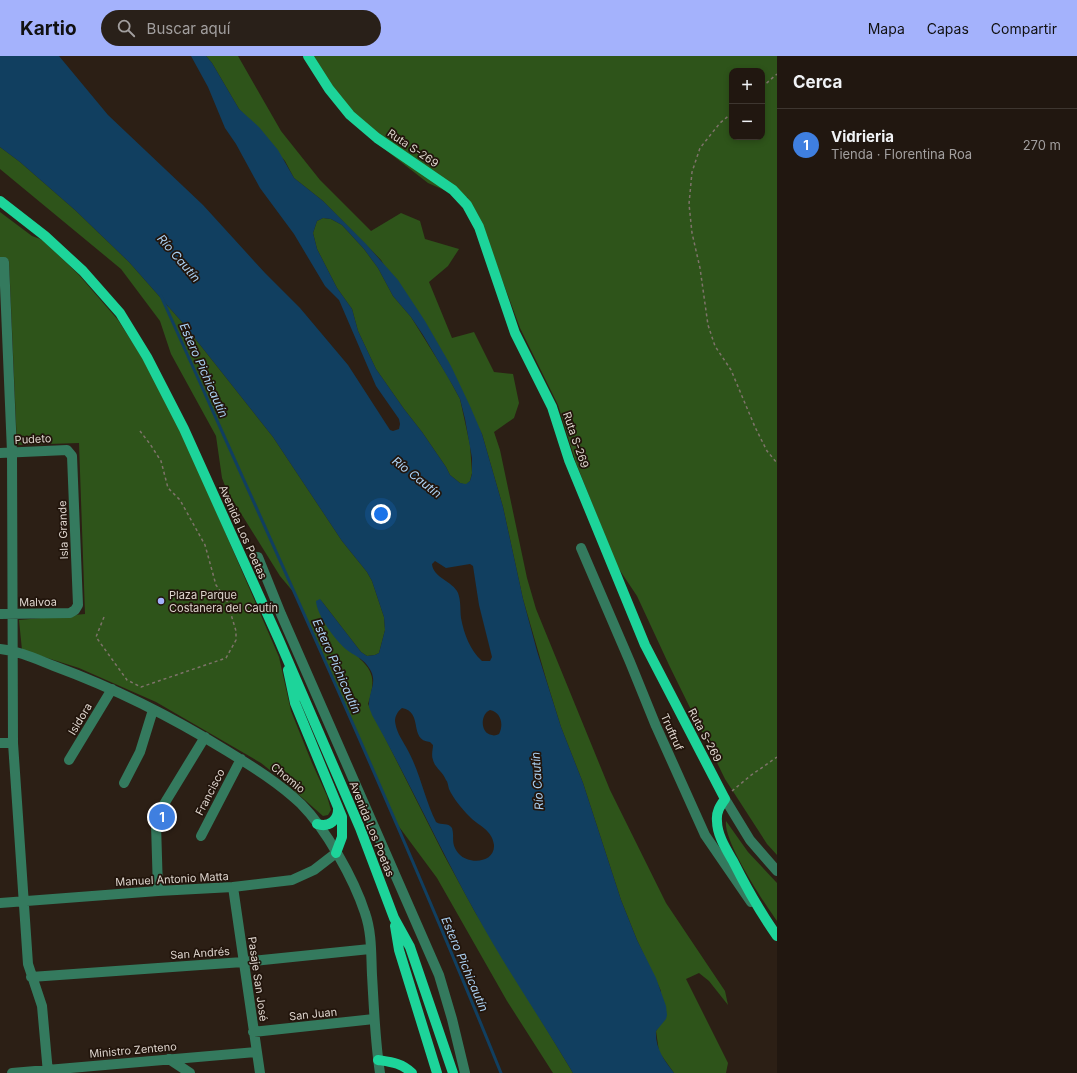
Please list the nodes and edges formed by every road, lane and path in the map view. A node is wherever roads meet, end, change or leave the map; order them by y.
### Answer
1 (308, 56) edge
2 (777, 74) edge
3 (765, 84) edge
4 (729, 116) edge
5 (0, 202) edge
6 (2, 262) edge
7 (140, 431) dead end
8 (66, 450) joint
9 (12, 452) junction
10 (0, 453) edge
11 (777, 463) edge
12 (581, 548) dead end
13 (258, 557) dead end
14 (75, 610) joint
15 (0, 614) edge
16 (12, 614) junction
17 (104, 617) dead end
18 (0, 649) edge
19 (12, 650) junction
20 (286, 656) junction
21 (112, 689) junction
22 (153, 710) junction
23 (205, 737) junction
24 (0, 743) edge
25 (13, 743) junction
26 (777, 757) edge
27 (241, 759) junction
28 (69, 760) dead end
29 (124, 783) dead end
30 (725, 799) junction
31 (338, 807) junction
32 (317, 824) junction
33 (201, 836) dead end
34 (336, 853) junction
35 (777, 871) edge
36 (233, 887) junction
37 (158, 891) junction
38 (24, 901) junction
39 (0, 902) edge
40 (761, 914) junction
41 (394, 918) junction
42 (777, 936) edge
43 (370, 949) junction
44 (243, 962) junction
45 (31, 977) junction
46 (428, 1001) junction
47 (374, 1019) junction
48 (253, 1032) junction
49 (428, 1047) junction
50 (256, 1052) junction
51 (169, 1059) junction
52 (378, 1060) junction
53 (113, 1068) edge
54 (47, 1072) edge
55 (12, 1073) edge
56 (190, 1073) edge
57 (260, 1073) edge
58 (380, 1073) edge
59 (412, 1073) edge
60 (433, 1073) edge
61 (437, 1073) edge
62 (453, 1073) edge
63 (460, 1073) edge
64 (465, 1073) edge

1 - 30 main road, Ruta S-269
2 - 3 path
4 - 11 path
5 - 20 main road, Avenida Los Poetas
6 - 9 street
7 - 17 path
8 - 9 street, Pudeto
8 - 14 street, Isla Grande
9 - 10 street, Pudeto
9 - 16 street
12 - 40 street, Truftruf
13 - 64 street
14 - 16 street, Malvoa
15 - 16 street, Malvoa
16 - 19 street
18 - 19 street, Chomio
19 - 21 street, Chomio
19 - 25 street
20 - 31 main road
20 - 41 main road, Avenida Los Poetas
21 - 22 street, Chomio
21 - 28 street, Isidora
22 - 23 street, Chomio
22 - 29 street
23 - 27 street, Chomio
23 - 37 street
24 - 25 street
25 - 38 street
26 - 30 path
27 - 32 street, Chomio
27 - 33 street, Francisco
30 - 35 street, Ruta S-269
30 - 40 main road, Truftruf
31 - 32 main road
31 - 34 main road
32 - 34 street, Chomio
34 - 36 street, Manuel Antonio Matta
34 - 43 street, Chomio
36 - 37 street, Manuel Antonio Matta
36 - 44 street, Pasaje San José
37 - 38 street, Manuel Antonio Matta
38 - 39 street, Manuel Antonio Matta
38 - 45 street
40 - 42 main road, Truftruf
41 - 46 main road, Avenida Los Poetas
41 - 49 main road, Avenida Los Poetas
43 - 44 street, San Andrés
43 - 47 street, Chomio
44 - 45 street, San Andrés
44 - 48 street, Pasaje San José
45 - 54 street
46 - 62 main road, Avenida Los Poetas
46 - 63 main road
47 - 48 street, San Juan
47 - 52 street, Chomio
48 - 50 street, Pasaje San José
49 - 60 main road
49 - 61 main road, Avenida Los Poetas
50 - 51 street, Ministro Zenteno
50 - 57 street, Pasaje San José
51 - 53 street, Ministro Zenteno
51 - 56 street
52 - 58 street, Chomio
52 - 59 main road
53 - 54 street, Ministro Zenteno
54 - 55 street, Ministro Zenteno

